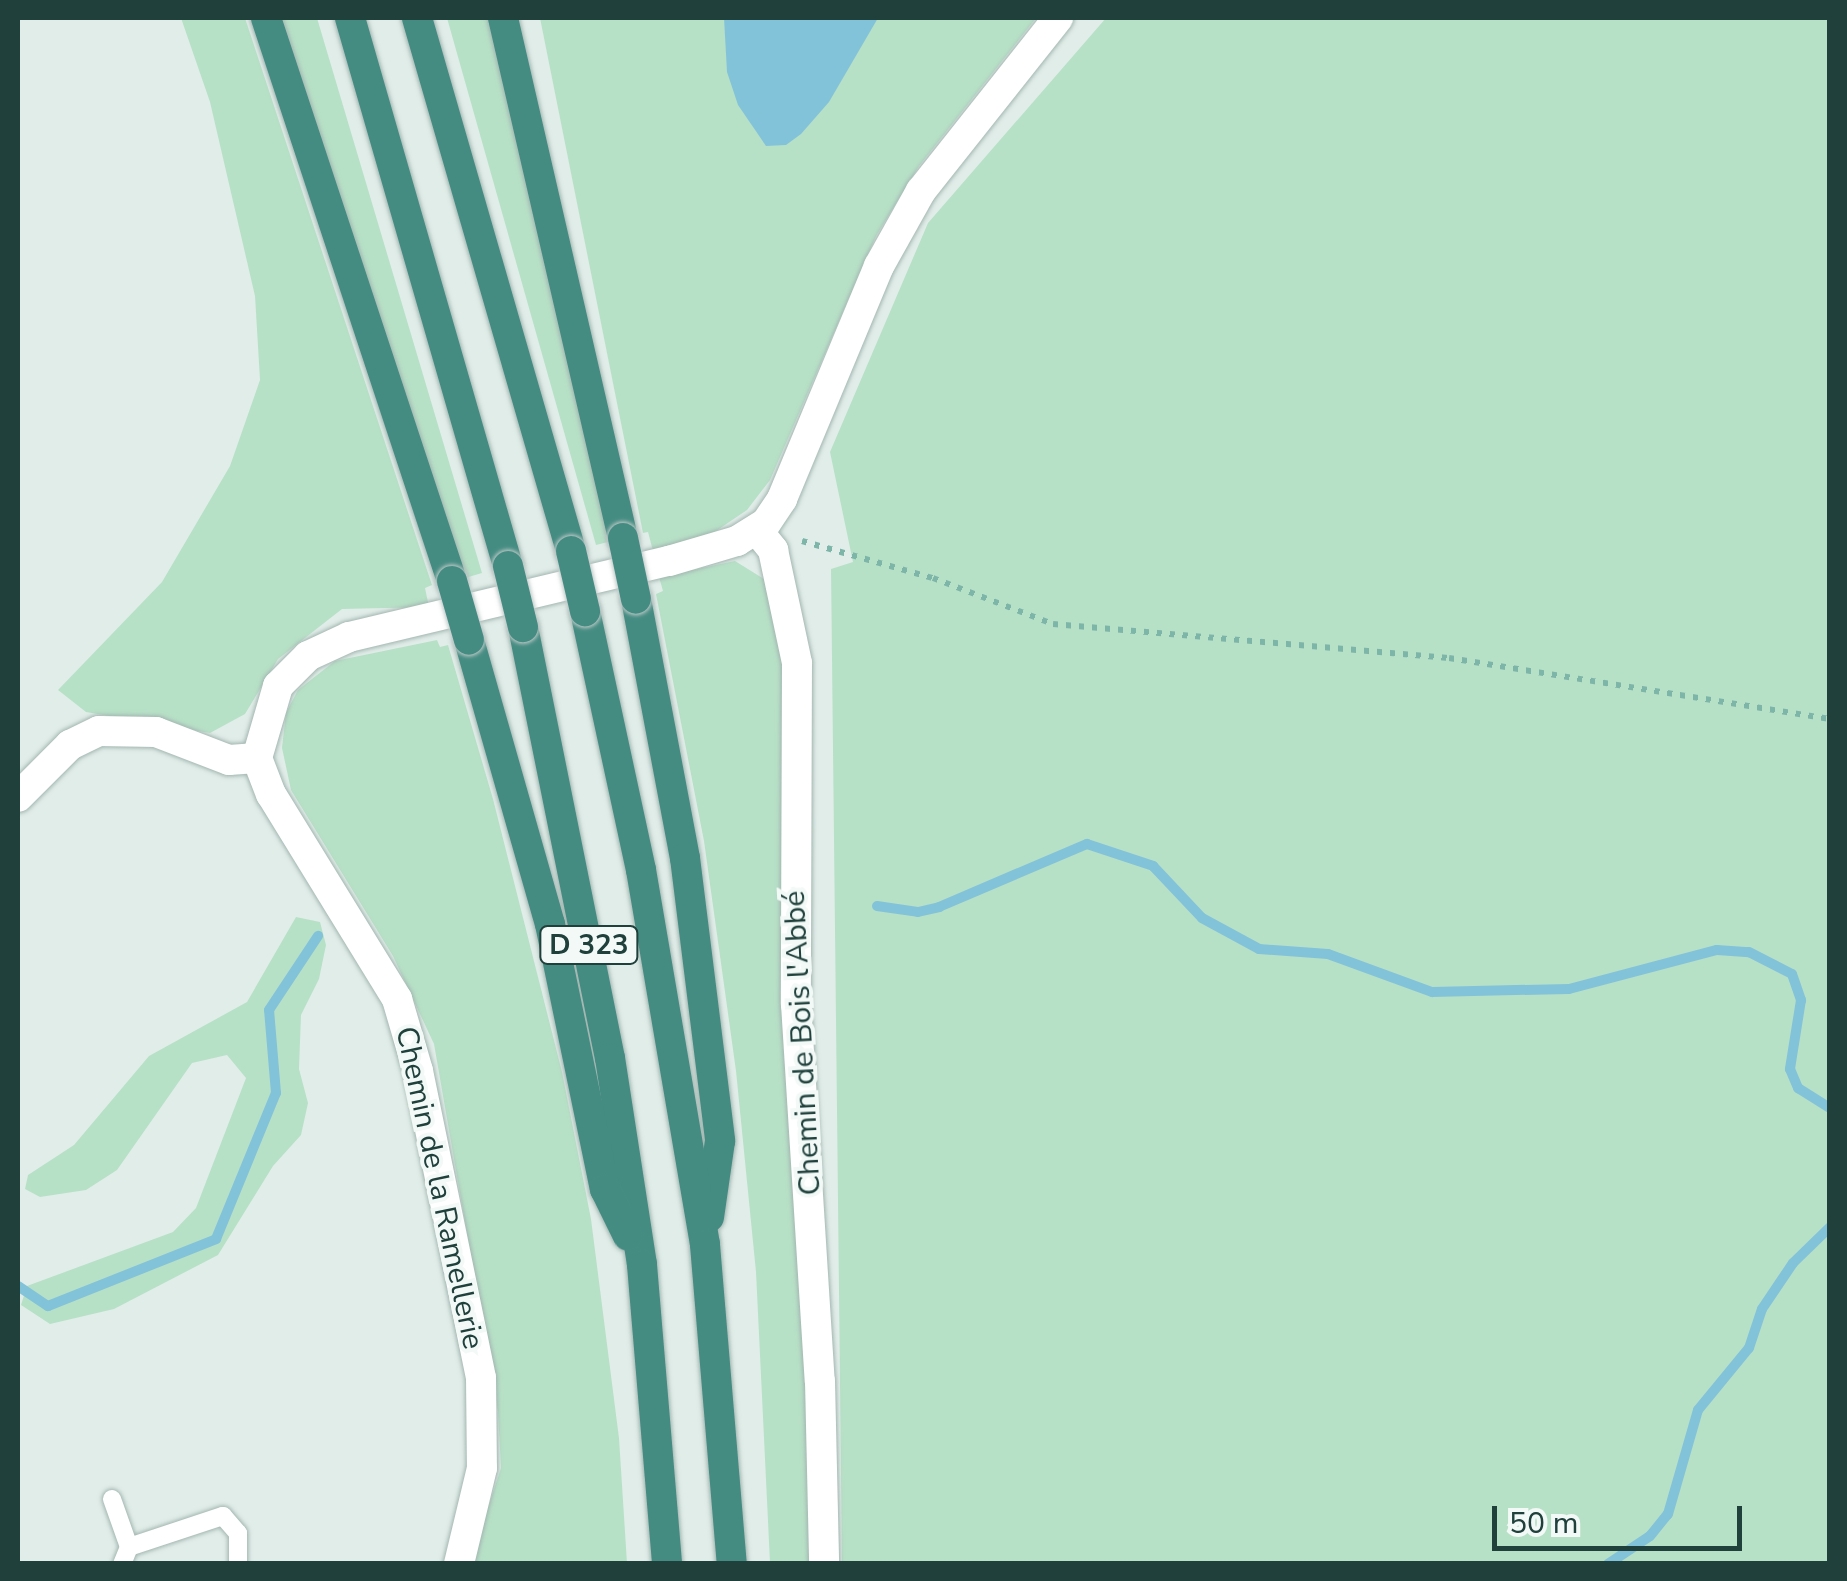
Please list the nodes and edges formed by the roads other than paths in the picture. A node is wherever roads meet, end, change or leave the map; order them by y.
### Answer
1 (266, 18) edge
2 (350, 18) edge
3 (417, 18) edge
4 (503, 18) edge
5 (1058, 18) edge
6 (757, 530) junction
7 (257, 758) junction
8 (18, 797) edge
9 (704, 1245) junction
10 (642, 1266) junction
11 (112, 1499) dead end
12 (126, 1555) edge
13 (238, 1564) edge
14 (459, 1564) edge
15 (667, 1564) edge
16 (732, 1564) edge
17 (824, 1564) edge

1 - 10 highway, bridge
2 - 10 highway, D 323, bridge
3 - 9 highway, D 323, bridge
4 - 9 highway, bridge
5 - 6 street
6 - 7 street
6 - 17 street, Chemin de Bois l'Abbé
7 - 8 street
7 - 14 street, Chemin de la Ramellerie
9 - 16 highway, D 323
10 - 15 highway, D 323
11 - 12 lane
12 - 13 lane

